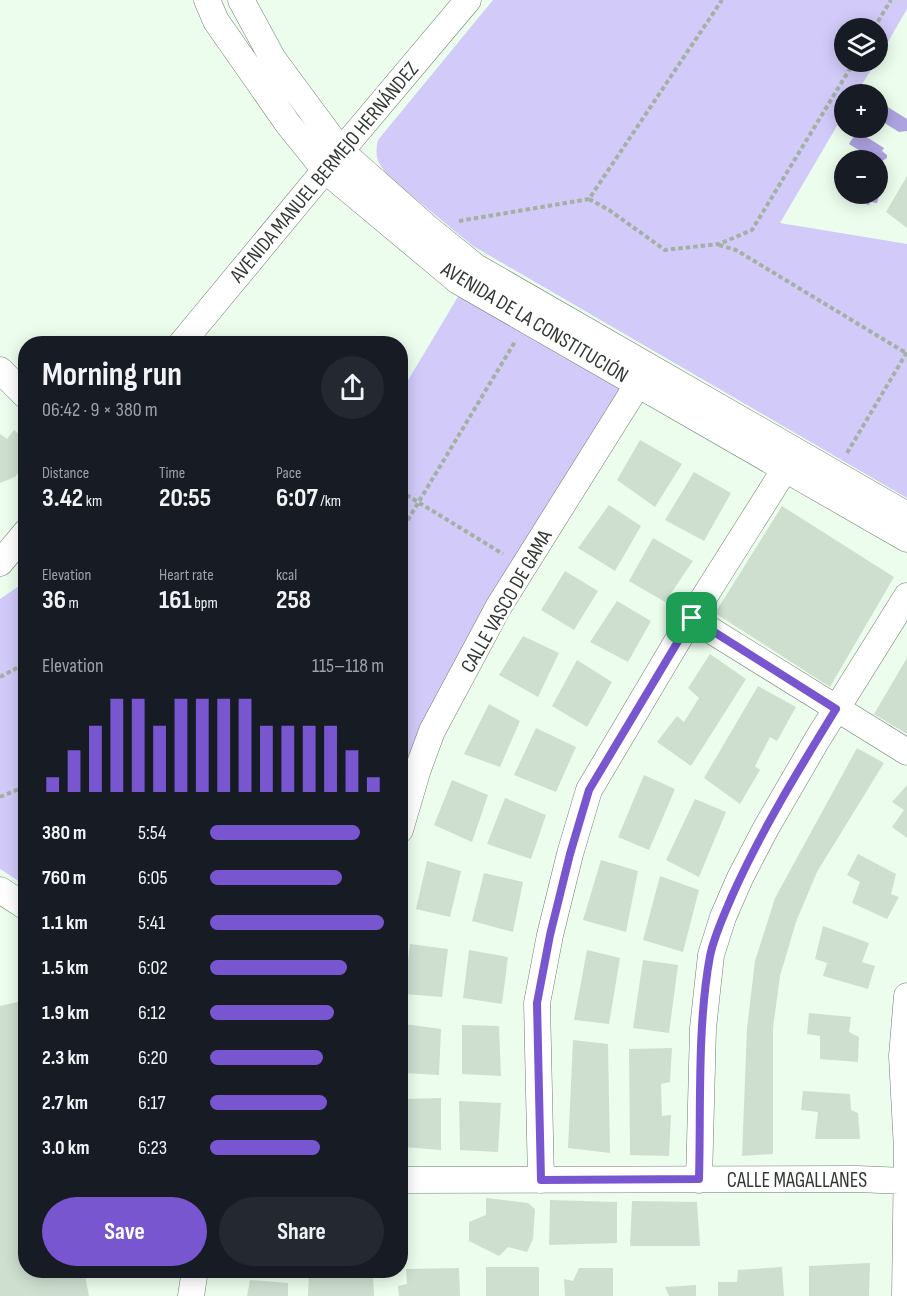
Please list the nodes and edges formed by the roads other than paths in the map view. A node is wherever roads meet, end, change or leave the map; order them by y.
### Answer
1 (207, 0) edge
2 (241, 0) edge
3 (468, 0) edge
4 (333, 160) junction
5 (188, 336) edge
6 (0, 370) edge
7 (638, 384) junction
8 (18, 388) edge
9 (785, 469) junction
10 (907, 515) edge
11 (907, 539) edge
12 (18, 542) edge
13 (0, 563) edge
14 (907, 596) edge
15 (692, 618) junction
16 (836, 709) junction
17 (907, 752) edge
18 (408, 803) edge
19 (0, 890) edge
20 (18, 902) edge
21 (907, 996) edge
22 (699, 1179) junction
23 (408, 1180) edge
24 (541, 1180) junction
25 (906, 1182) edge
26 (194, 1278) edge
27 (191, 1296) edge
28 (905, 1296) edge

1 - 4 street, AVENIDA DE LA CONSTITUCIÓN
2 - 4 street, AVENIDA DE LA CONSTITUCIÓN
3 - 4 street, AVENIDA MANUEL BERMEJO HERNÁNDEZ
4 - 5 street, AVENIDA MANUEL BERMEJO HERNÁNDEZ
4 - 7 street, AVENIDA DE LA CONSTITUCIÓN
4 - 10 street, AVENIDA DE LA CONSTITUCIÓN
6 - 8 street
7 - 9 street, AVENIDA DE LA CONSTITUCIÓN
7 - 18 street, CALLE VASCO DE GAMA
9 - 11 street, AVENIDA DE LA CONSTITUCIÓN
9 - 15 street
12 - 13 street
14 - 16 street
15 - 16 street
15 - 24 street
16 - 17 street
16 - 22 street
19 - 20 street
21 - 25 street
22 - 24 street, CALLE MAGALLANES
22 - 25 street, CALLE MAGALLANES
23 - 24 street, CALLE MAGALLANES
25 - 28 street
26 - 27 street

